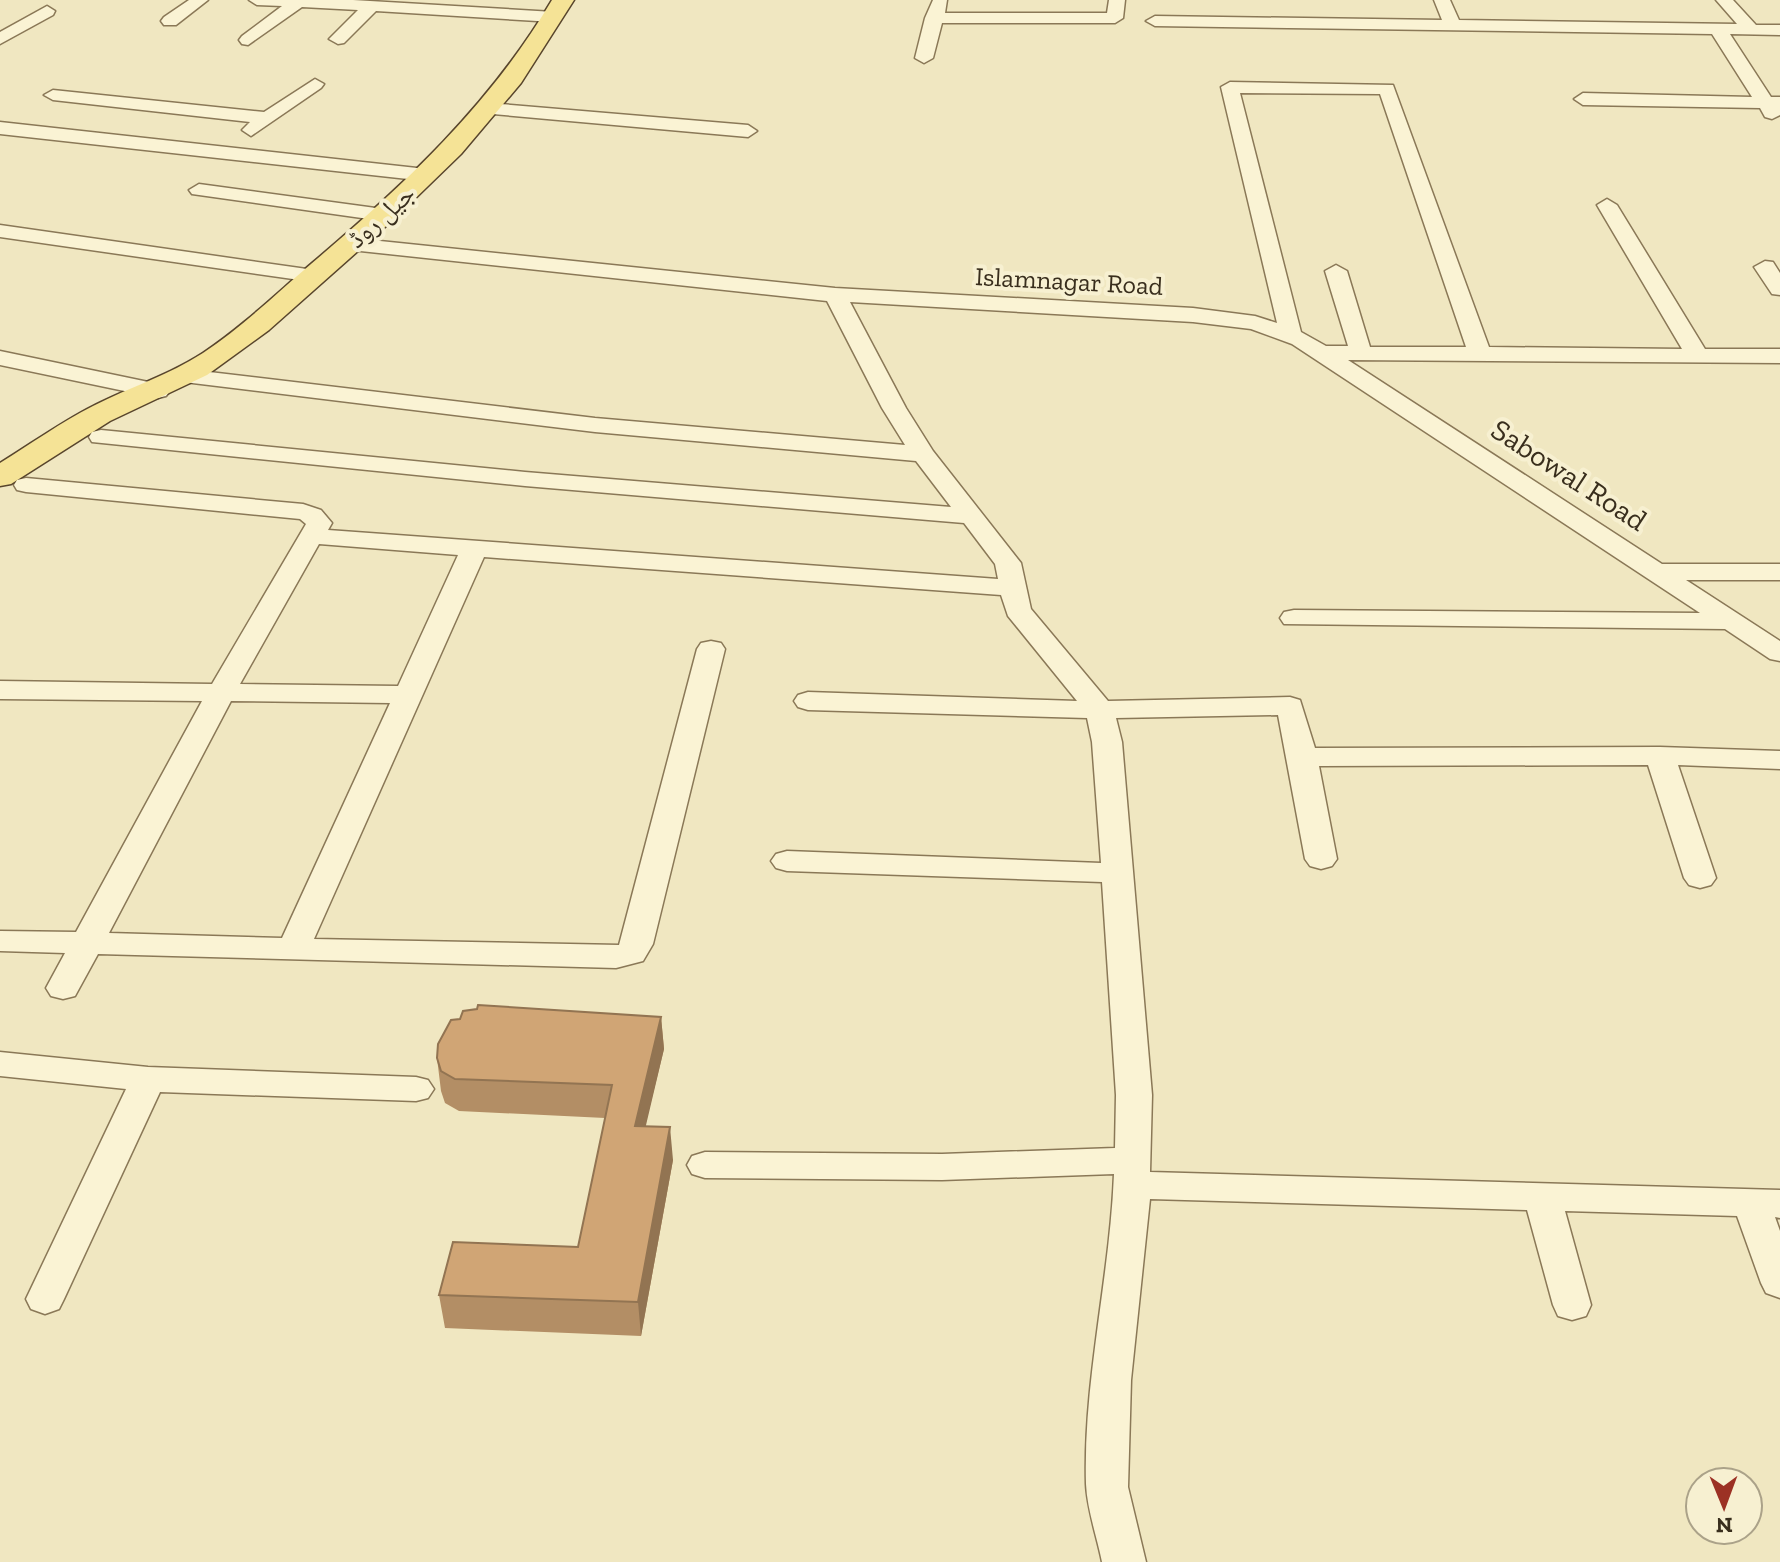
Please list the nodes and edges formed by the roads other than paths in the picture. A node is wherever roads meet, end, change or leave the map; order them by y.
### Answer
1 (200, 0) edge
2 (257, 0) edge
3 (941, 0) edge
4 (1117, 0) edge
5 (1442, 0) edge
6 (1724, 0) edge
7 (298, 2) junction
8 (372, 6) junction
9 (559, 9) edge
10 (47, 11) dead end
11 (933, 18) junction
12 (170, 21) dead end
13 (1155, 21) dead end
14 (1453, 27) junction
15 (1752, 30) junction
16 (1780, 30) edge
17 (1719, 31) junction
18 (0, 39) edge
19 (338, 39) dead end
20 (248, 40) dead end
21 (924, 58) dead end
22 (1769, 74) dead end
23 (1747, 75) junction
24 (315, 84) dead end
25 (53, 95) dead end
26 (1583, 99) dead end
27 (1773, 106) edge
28 (488, 109) junction
29 (267, 118) junction
30 (0, 128) edge
31 (748, 131) dead end
32 (220, 152) junction
33 (426, 175) junction
34 (199, 190) dead end
35 (1607, 205) dead end
36 (383, 215) junction
37 (0, 231) edge
38 (351, 244) junction
39 (1765, 267) dead end
40 (1336, 271) dead end
41 (314, 276) junction
42 (1780, 289) edge
43 (835, 295) junction
44 (1291, 336) junction
45 (1479, 352) junction
46 (1321, 353) junction
47 (1361, 353) junction
48 (1698, 356) junction
49 (1780, 356) edge
50 (0, 358) edge
51 (171, 383) junction
52 (101, 437) junction
53 (923, 454) junction
54 (13, 481) edge
55 (0, 502) edge
56 (972, 516) junction
57 (311, 536) junction
58 (475, 547) junction
59 (1659, 572) junction
60 (1780, 572) edge
61 (1013, 588) junction
62 (1294, 618) dead end
63 (1731, 621) junction
64 (711, 649) dead end
65 (1780, 653) edge
66 (0, 690) edge
67 (222, 692) junction
68 (408, 695) junction
69 (808, 701) dead end
70 (1100, 710) junction
71 (1660, 756) junction
72 (1302, 757) junction
73 (1780, 760) edge
74 (1321, 859) dead end
75 (787, 861) dead end
76 (1117, 873) junction
77 (1700, 878) dead end
78 (0, 941) edge
79 (86, 945) junction
80 (293, 949) junction
81 (63, 988) dead end
82 (0, 1064) edge
83 (148, 1079) junction
84 (416, 1089) dead end
85 (705, 1165) dead end
86 (1132, 1172) junction
87 (1542, 1197) junction
88 (1766, 1204) edge
89 (1780, 1283) edge
90 (45, 1299) dead end
91 (1572, 1305) dead end
92 (1124, 1562) edge

1 - 12 street
2 - 7 street
3 - 11 street
4 - 11 street
5 - 14 street
6 - 15 street
7 - 8 street
7 - 20 street
8 - 9 street
8 - 19 street
9 - 28 main road, جیل روڈ
10 - 18 street
11 - 21 street
13 - 14 street
14 - 17 street
15 - 16 street
15 - 17 street
17 - 23 street
22 - 23 street
23 - 27 street
24 - 29 street
25 - 29 street
26 - 27 street
28 - 31 street
28 - 33 main road, جیل روڈ
29 - 32 street
30 - 32 street
32 - 33 street
33 - 36 main road, جیل روڈ
34 - 36 street
35 - 48 street
36 - 38 main road, جیل روڈ
37 - 41 street
38 - 41 main road, جیل روڈ
38 - 43 street, Islamnagar Road
39 - 42 street
40 - 47 street
41 - 51 main road, جیل روڈ
43 - 44 street, Islamnagar Road
43 - 53 street
44 - 45 street
44 - 46 street, Islamnagar Road
45 - 47 street, Islamnagar Road
45 - 48 street, Islamnagar Road
46 - 47 street, Islamnagar Road
46 - 59 street, Sabowal Road
48 - 49 street, Islamnagar Road
50 - 51 street
51 - 52 main road
51 - 53 street
51 - 54 main road
52 - 54 main road
52 - 56 street
53 - 56 street
54 - 55 main road
54 - 57 street
56 - 61 street
57 - 58 street
57 - 67 street
58 - 61 street
58 - 68 street
59 - 60 street
59 - 63 street, Sabowal Road
61 - 70 street
62 - 63 street
63 - 65 street, Sabowal Road
64 - 80 street
66 - 67 street
67 - 68 street
67 - 79 street
68 - 80 street
69 - 70 street
70 - 72 street
70 - 76 street
71 - 72 street
71 - 73 street
71 - 77 street
72 - 74 street
75 - 76 street
76 - 86 street
78 - 79 street
79 - 80 street
79 - 81 street
82 - 83 street
83 - 84 street
83 - 90 street
85 - 86 street
86 - 87 street
86 - 92 street
87 - 88 street
87 - 91 street
88 - 89 street

